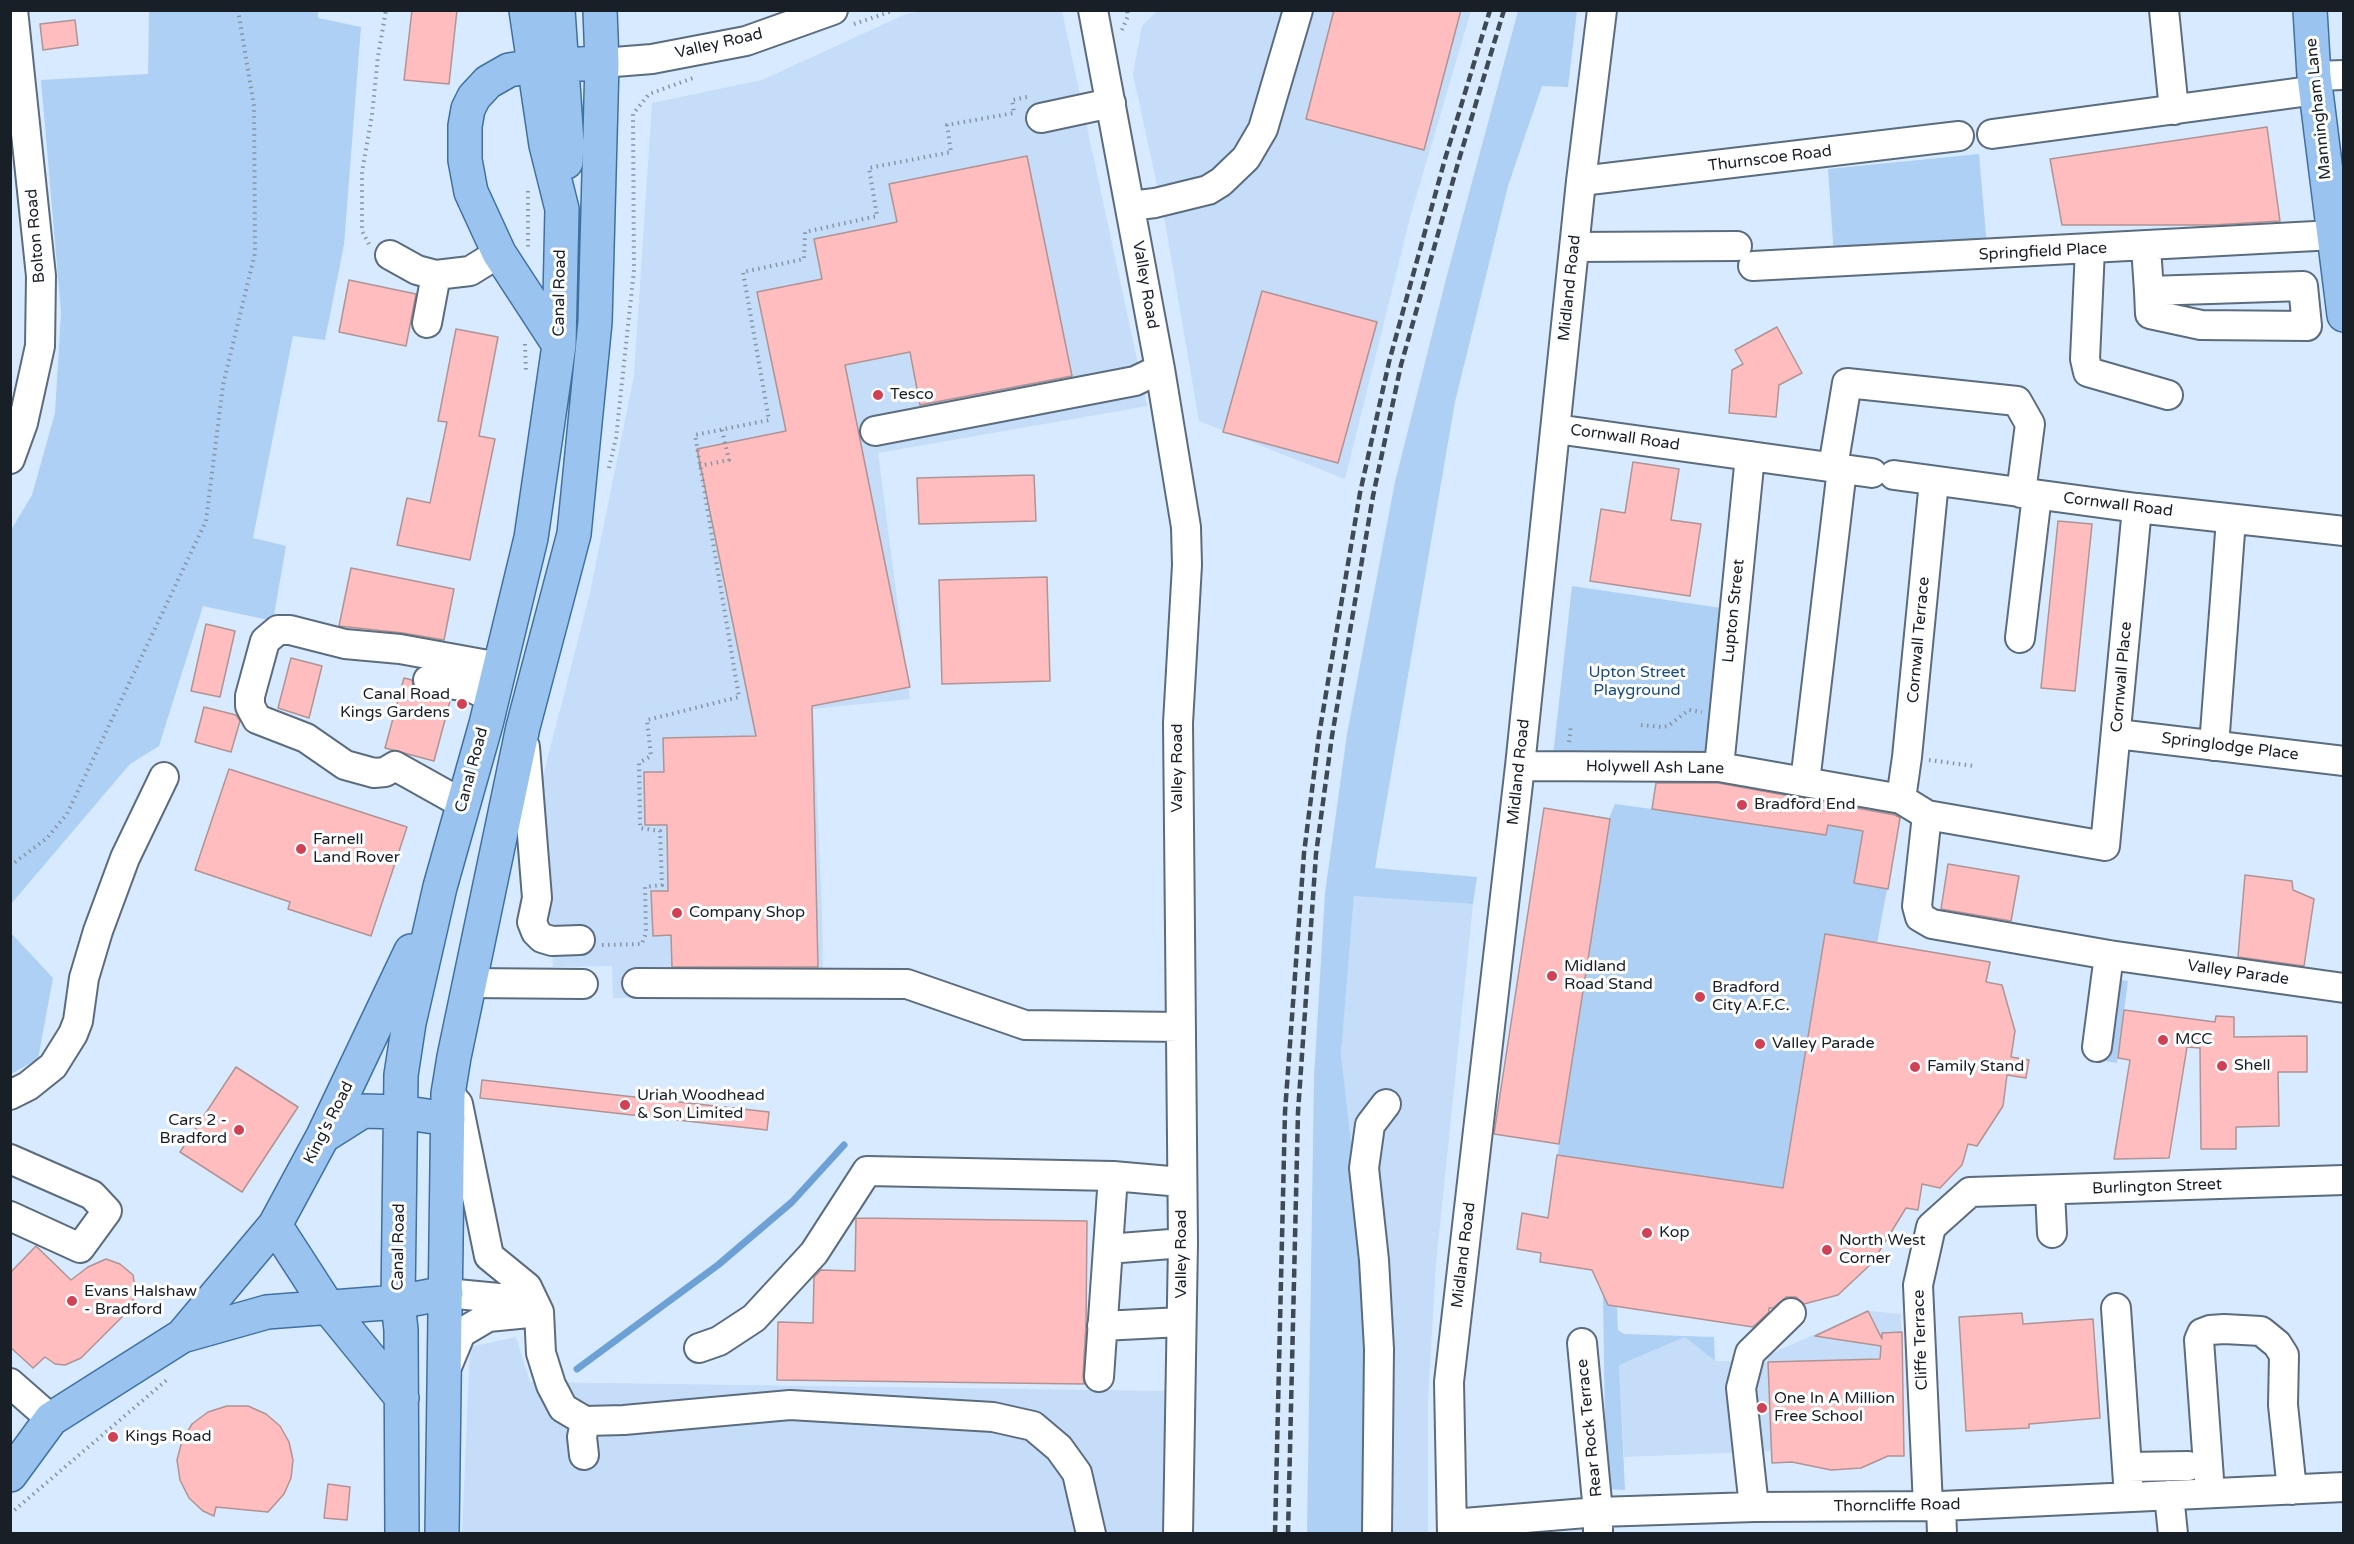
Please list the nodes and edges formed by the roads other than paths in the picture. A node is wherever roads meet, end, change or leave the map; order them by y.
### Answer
1 (12, 10) edge
2 (526, 10) edge
3 (558, 10) edge
4 (600, 10) edge
5 (1093, 10) edge
6 (1298, 10) edge
7 (1602, 10) edge
8 (2164, 10) edge
9 (2310, 10) edge
10 (841, 18) edge
11 (602, 63) junction
12 (548, 66) junction
13 (2325, 80) edge
14 (1111, 103) junction
15 (1035, 107) road end
16 (2174, 110) junction
17 (1992, 134) dead end
18 (1959, 136) dead end
19 (1581, 181) junction
20 (1130, 206) junction
21 (2334, 236) junction
22 (1574, 247) junction
23 (2146, 247) junction
24 (2090, 249) junction
25 (380, 252) road end
26 (514, 253) junction
27 (2341, 272) edge
28 (436, 275) junction
29 (2149, 291) junction
30 (2343, 315) edge
31 (427, 323) dead end
32 (559, 345) junction
33 (1160, 369) junction
34 (2168, 395) dead end
35 (1556, 429) junction
36 (875, 431) dead end
37 (1750, 456) junction
38 (10, 459) edge
39 (1837, 468) junction
40 (1934, 481) junction
41 (2029, 494) junction
42 (2137, 508) junction
43 (2230, 519) junction
44 (2343, 531) edge
45 (2020, 638) dead end
46 (428, 680) dead end
47 (495, 682) junction
48 (523, 727) junction
49 (2117, 734) junction
50 (2214, 746) junction
51 (2343, 761) edge
52 (1520, 766) junction
53 (1719, 767) junction
54 (164, 777) dead end
55 (1805, 782) junction
56 (1901, 799) junction
57 (463, 804) junction
58 (1927, 815) junction
59 (2105, 846) joint
60 (440, 887) junction
61 (586, 943) road end
62 (2109, 955) junction
63 (470, 982) junction
64 (637, 983) dead end
65 (583, 984) dead end
66 (2343, 988) edge
67 (1180, 1027) junction
68 (2097, 1047) dead end
69 (10, 1095) edge
70 (1386, 1104) dead end
71 (448, 1106) junction
72 (400, 1112) junction
73 (323, 1136) junction
74 (10, 1159) edge
75 (1113, 1176) junction
76 (2343, 1180) edge
77 (1181, 1182) junction
78 (2050, 1191) junction
79 (1970, 1192) joint
80 (10, 1216) edge
81 (275, 1225) junction
82 (2052, 1233) dead end
83 (1183, 1243) junction
84 (1108, 1249) junction
85 (446, 1293) junction
86 (398, 1302) junction
87 (328, 1307) junction
88 (2116, 1308) dead end
89 (539, 1312) junction
90 (1791, 1313) dead end
91 (1181, 1322) junction
92 (1102, 1326) junction
93 (182, 1336) junction
94 (1582, 1343) dead end
95 (699, 1348) dead end
96 (443, 1377) junction
97 (1099, 1377) dead end
98 (10, 1383) edge
99 (402, 1398) junction
100 (51, 1419) junction
101 (585, 1421) junction
102 (584, 1455) dead end
103 (2188, 1466) dead end
104 (2127, 1467) junction
105 (10, 1475) edge
106 (2343, 1487) edge
107 (2292, 1490) junction
108 (2211, 1493) junction
109 (2169, 1495) junction
110 (2129, 1497) junction
111 (1754, 1507) junction
112 (1937, 1515) edge
113 (1598, 1523) edge
114 (1452, 1529) edge
115 (402, 1533) edge
116 (442, 1533) edge
117 (1091, 1533) edge
118 (1178, 1533) edge
119 (1377, 1533) edge
120 (2173, 1533) edge

1 - 38 street, Bolton Road
2 - 12 main road
3 - 12 main road
4 - 11 main road
5 - 14 street, Valley Road
6 - 20 street
7 - 19 street, Midland Road
8 - 16 street
9 - 13 main road, Manningham Lane
10 - 11 street, Valley Road
11 - 12 main road
11 - 48 main road
12 - 26 main road
12 - 32 main road, Canal Road
13 - 16 street
13 - 21 main road, Manningham Lane
14 - 15 street
14 - 20 street, Valley Road
16 - 17 street
18 - 19 street, Thurnscoe Road
19 - 22 street, Midland Road
20 - 33 street, Valley Road
21 - 23 street, Springfield Place
21 - 27 main road, Manningham Lane
22 - 24 street, Springfield Place
22 - 35 street, Midland Road
23 - 24 street, Springfield Place
23 - 29 street
24 - 34 street
25 - 28 street
26 - 28 street
26 - 32 main road
27 - 30 main road, Manningham Lane
28 - 31 street
29 - 29 street
32 - 47 main road, Canal Road
33 - 36 street
33 - 67 street, Valley Road
35 - 37 street, Cornwall Road
35 - 52 street, Midland Road
37 - 39 street, Cornwall Road
37 - 53 street, Lupton Street
39 - 40 street, Cornwall Road
39 - 41 street
39 - 55 street
40 - 41 street, Cornwall Road
40 - 56 street, Cornwall Terrace
41 - 42 street, Cornwall Road
41 - 45 street
42 - 43 street, Cornwall Road
42 - 49 street, Cornwall Place
43 - 44 street, Cornwall Road
43 - 50 street
46 - 47 street
47 - 57 main road, Canal Road
47 - 57 street
48 - 61 street
48 - 63 main road
49 - 50 street, Springlodge Place
49 - 59 street, Cornwall Place
50 - 51 street, Springlodge Place
52 - 53 street, Holywell Ash Lane
52 - 114 street, Midland Road
53 - 55 street, Holywell Ash Lane
54 - 69 street
55 - 56 street, Holywell Ash Lane
56 - 58 street, Holywell Ash Lane
57 - 60 main road, Canal Road
58 - 59 street, Holywell Ash Lane
58 - 62 street, Valley Parade
60 - 72 main road, Canal Road
60 - 73 main road, King's Road
62 - 66 street, Valley Parade
62 - 68 street
63 - 65 street
63 - 71 main road
64 - 67 street
67 - 77 street, Valley Road
70 - 119 street
71 - 72 main road
71 - 85 main road
71 - 89 street
72 - 73 main road
72 - 86 main road, Canal Road
73 - 81 main road, King's Road
74 - 80 street
75 - 77 street
75 - 84 street
75 - 95 street
76 - 78 street, Burlington Street
77 - 83 street, Valley Road
78 - 79 street, Burlington Street
78 - 82 street
79 - 112 street, Cliffe Terrace
81 - 87 main road
81 - 93 main road, King's Road
83 - 84 street
83 - 91 street, Valley Road
84 - 92 street
85 - 86 main road, King's Road
85 - 89 street
85 - 96 main road
86 - 87 main road, King's Road
86 - 99 main road, Canal Road
87 - 93 main road, King's Road
87 - 99 main road
88 - 104 street
89 - 96 street
89 - 101 street
90 - 111 street
91 - 92 street
91 - 118 street, Valley Road
92 - 97 street
93 - 100 main road, King's Road
94 - 113 street, Rear Rock Terrace
96 - 116 main road
98 - 100 street
99 - 115 main road, Canal Road
100 - 105 main road, King's Road
101 - 102 street
101 - 117 street
103 - 104 street
104 - 110 street
106 - 107 street, Thorncliffe Road
107 - 108 street, Thorncliffe Road
107 - 108 street
108 - 109 street, Thorncliffe Road
109 - 110 street, Thorncliffe Road
109 - 120 street
110 - 112 street, Thorncliffe Road
111 - 112 street, Thorncliffe Road
111 - 113 street, Thorncliffe Road
113 - 114 street, Thorncliffe Road

